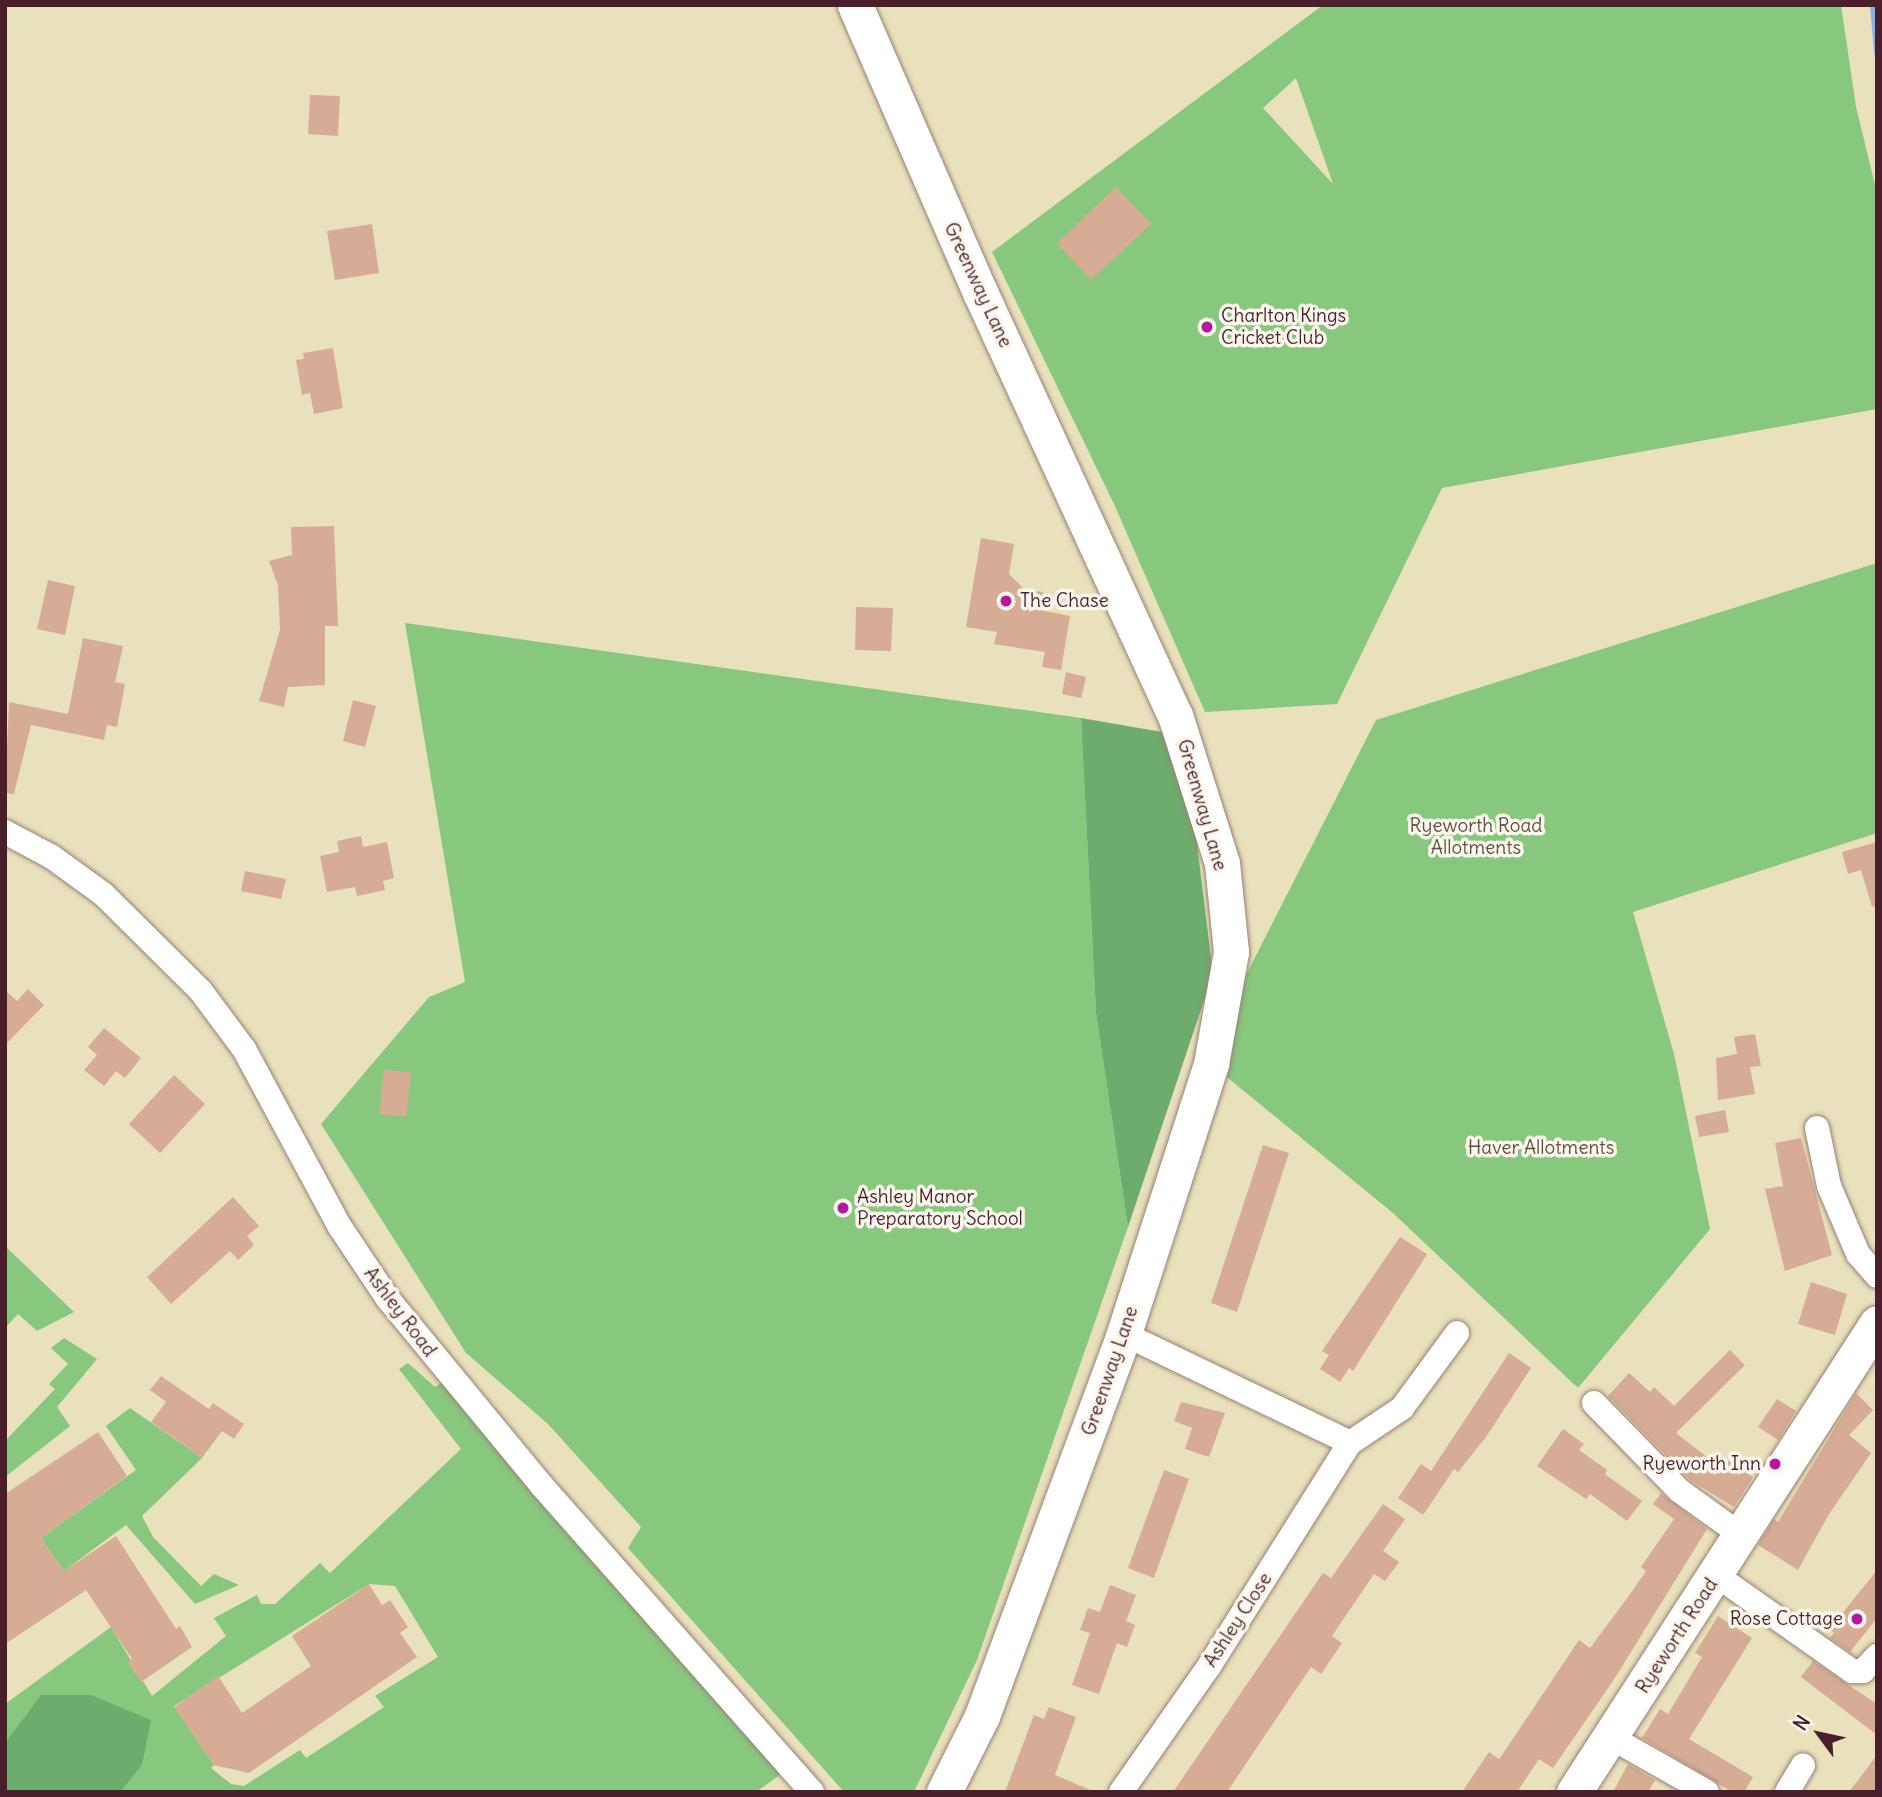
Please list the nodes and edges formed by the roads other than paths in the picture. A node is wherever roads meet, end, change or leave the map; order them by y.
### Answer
1 (855, 5) edge
2 (5, 832) edge
3 (1817, 1128) dead end
4 (1877, 1276) edge
5 (1877, 1323) edge
6 (1457, 1333) dead end
7 (1124, 1334) junction
8 (1594, 1403) dead end
9 (1350, 1444) junction
10 (1741, 1535) junction
11 (1716, 1575) junction
12 (1872, 1670) edge
13 (1612, 1738) junction
14 (1803, 1765) dead end
15 (812, 1792) edge
16 (944, 1792) edge
17 (1121, 1792) edge
18 (1574, 1792) edge
19 (1707, 1792) edge
20 (1787, 1792) edge

1 - 7 street, Greenway Lane
2 - 15 street, Ashley Road
3 - 4 street
5 - 10 street, Ryeworth Road
6 - 9 street, Ashley Close
7 - 9 street
7 - 16 street, Greenway Lane
8 - 10 street
9 - 17 street, Ashley Close
10 - 11 street, Ryeworth Road
11 - 12 street
11 - 13 street, Ryeworth Road
13 - 18 street, Ryeworth Road
13 - 19 street
14 - 20 street

